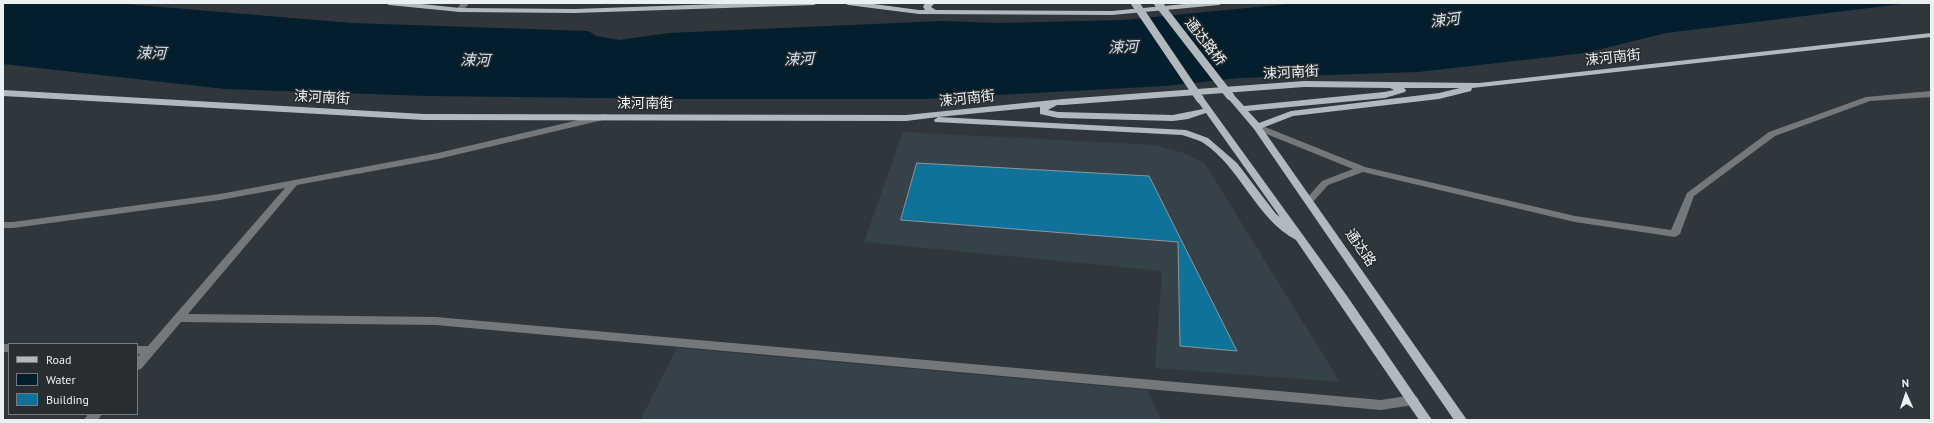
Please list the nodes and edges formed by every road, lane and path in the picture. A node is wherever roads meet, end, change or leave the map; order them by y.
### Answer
1 (389, 3) edge
2 (465, 3) edge
3 (814, 3) edge
4 (848, 3) edge
5 (931, 3) edge
6 (1135, 3) edge
7 (1158, 3) edge
8 (1219, 3) edge
9 (460, 10) junction
10 (935, 12) junction
11 (1931, 35) edge
12 (1389, 84) junction
13 (1479, 86) junction
14 (3, 93) edge
15 (1931, 94) edge
16 (1230, 96) joint
17 (1063, 102) junction
18 (1242, 109) junction
19 (1208, 110) junction
20 (604, 117) junction
21 (906, 118) junction
22 (1257, 127) junction
23 (1362, 169) junction
24 (294, 183) junction
25 (1309, 201) junction
26 (3, 225) edge
27 (1298, 237) junction
28 (178, 318) junction
29 (138, 350) edge
30 (151, 350) junction
31 (138, 365) edge
32 (1413, 400) junction
33 (1426, 420) edge
34 (1461, 420) edge

1 - 9 main road
2 - 9 street
3 - 9 main road
4 - 10 main road
5 - 10 main road
6 - 19 main road, bridge
7 - 16 main road, 通达路桥, bridge
8 - 10 main road
11 - 13 main road, 涑河南街
12 - 13 main road, 涑河南街
12 - 17 main road, 涑河南街
12 - 18 main road
13 - 22 main road
14 - 20 main road, 涑河南街
15 - 23 street
16 - 18 main road, 通达路
17 - 19 main road
17 - 21 main road, 涑河南街
18 - 22 main road, 通达路
19 - 27 main road
20 - 21 main road, 涑河南街
20 - 24 street
21 - 27 main road
22 - 23 street
22 - 25 main road, 通达路
23 - 25 street
24 - 26 street
24 - 28 street
25 - 34 main road, 通达路
27 - 32 main road
28 - 30 street
28 - 32 street
29 - 30 street
30 - 31 street
32 - 33 main road

